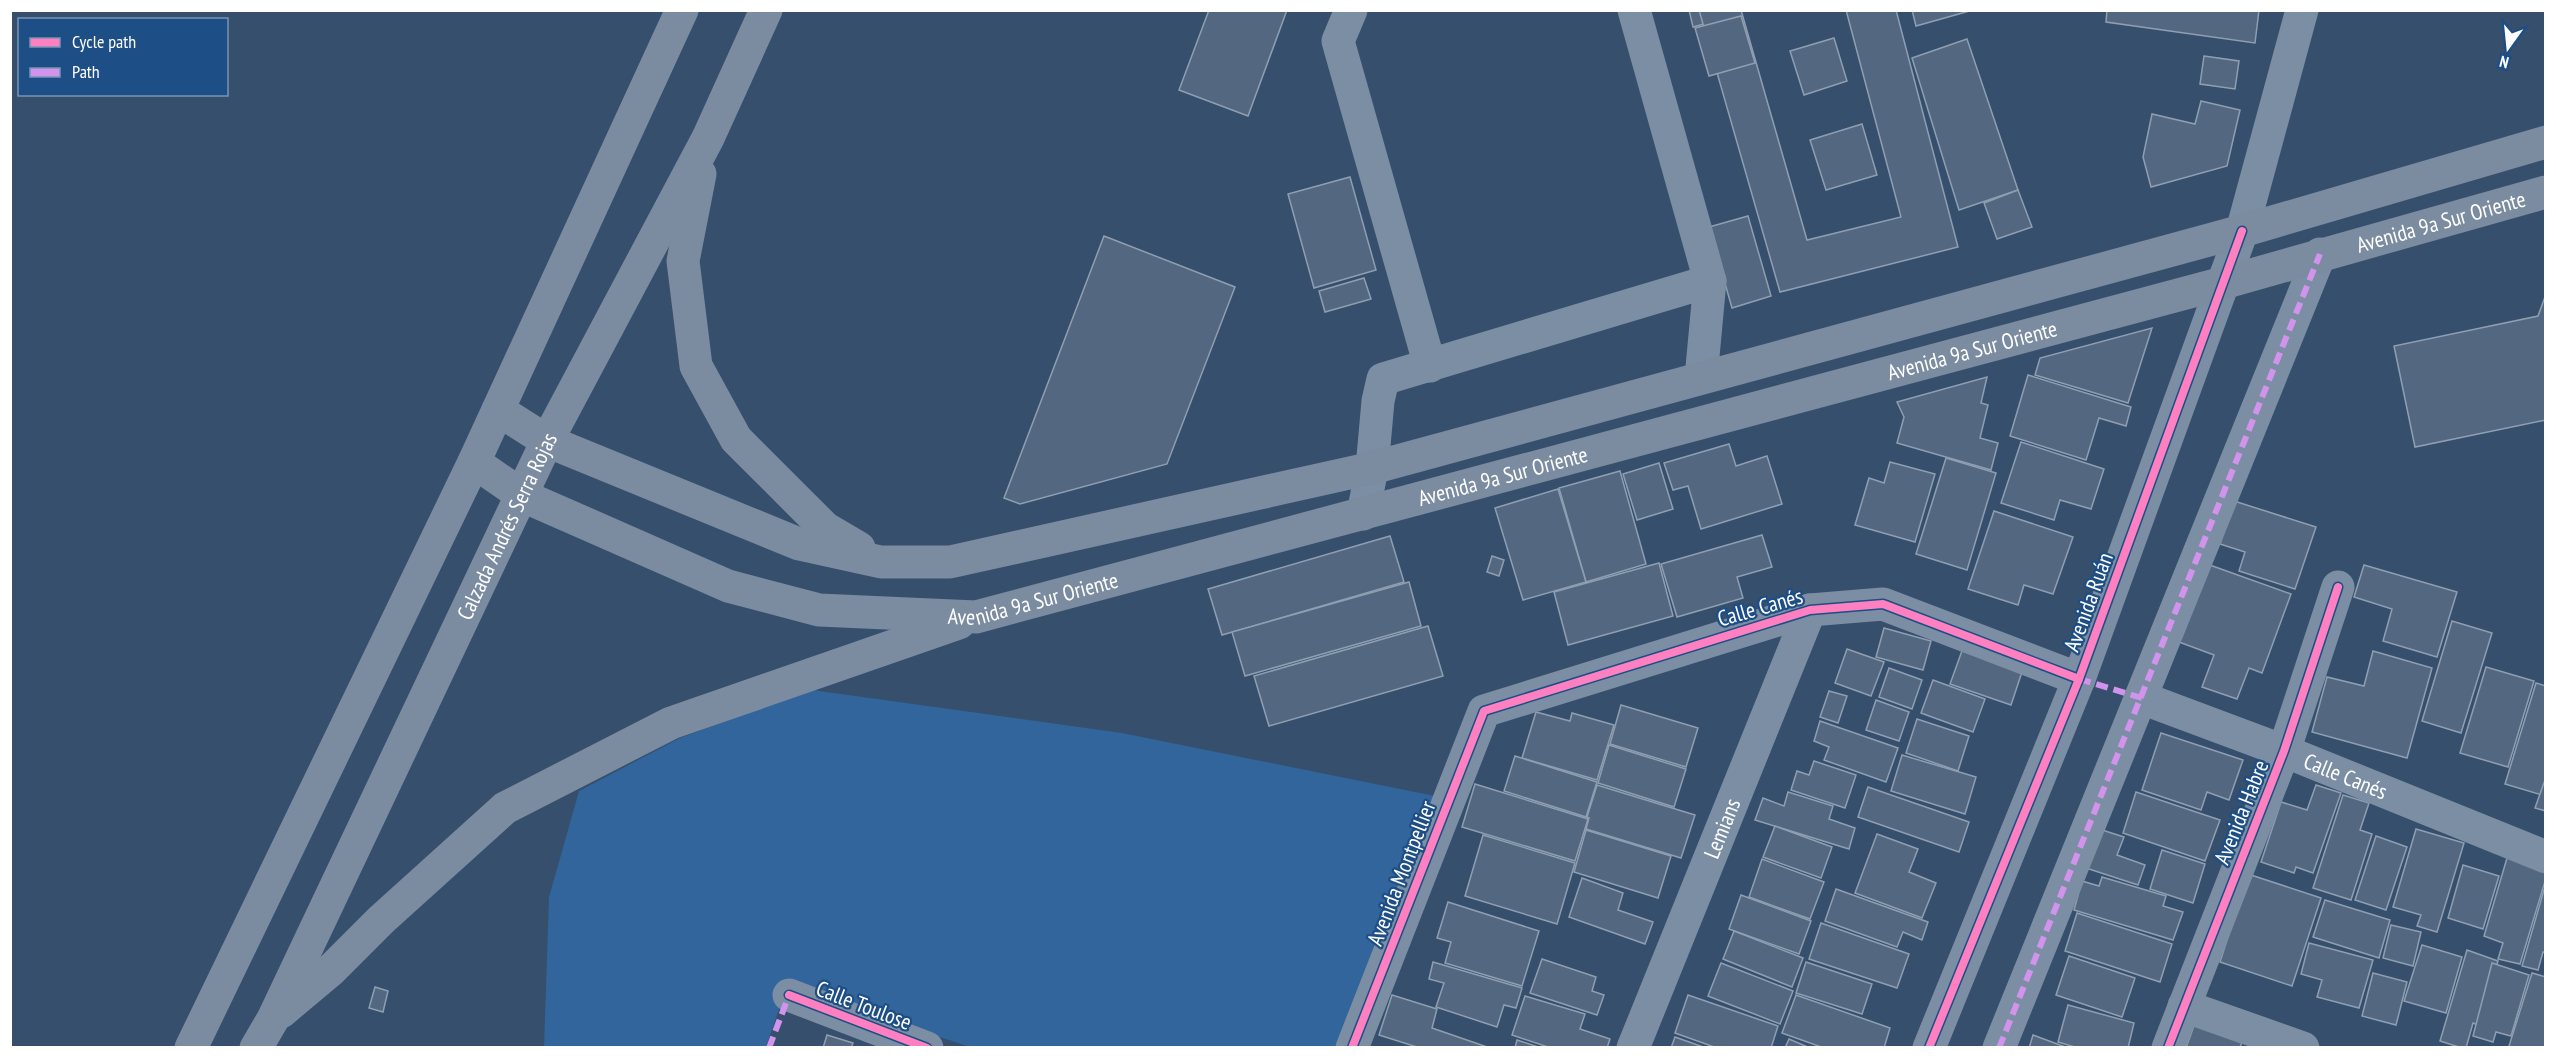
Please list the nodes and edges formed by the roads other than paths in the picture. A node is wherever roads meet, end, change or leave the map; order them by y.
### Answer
1 (682, 10) edge
2 (766, 10) edge
3 (1351, 10) edge
4 (1634, 10) edge
5 (2302, 10) edge
6 (708, 138) junction
7 (2546, 142) edge
8 (2409, 182) junction
9 (2546, 192) edge
10 (2409, 230) junction
11 (2242, 231) junction
12 (2320, 254) junction
13 (1710, 281) junction
14 (2223, 283) junction
15 (1430, 366) junction
16 (1701, 378) junction
17 (498, 410) junction
18 (547, 441) junction
19 (474, 462) junction
20 (1371, 468) junction
21 (523, 496) junction
22 (1363, 514) junction
23 (881, 562) junction
24 (2338, 587) dead end
25 (1810, 610) junction
26 (976, 617) junction
27 (2079, 679) junction
28 (2142, 698) junction
29 (1484, 711) joint
30 (2284, 751) junction
31 (2546, 857) edge
32 (789, 996) dead end
33 (2184, 1006) junction
34 (273, 1019) junction
35 (191, 1047) edge
36 (256, 1047) edge
37 (927, 1047) edge
38 (1352, 1047) edge
39 (1633, 1047) edge
40 (1929, 1047) edge
41 (1999, 1047) edge
42 (2168, 1047) edge
43 (2303, 1047) edge

1 - 17 main road
2 - 6 main road, Calzada Andrés Serra Rojas
3 - 15 street
4 - 13 street
5 - 11 street, Avenida Ruán
6 - 18 main road, Calzada Andrés Serra Rojas
6 - 23 main road
7 - 8 main road, Avenida 9a Sur Oriente
8 - 10 main road
8 - 11 main road, Avenida 9a Sur Oriente
9 - 10 main road, Avenida 9a Sur Oriente
10 - 12 main road, Avenida 9a Sur Oriente
11 - 14 street, Avenida Ruán
11 - 16 main road, Avenida 9a Sur Oriente
12 - 14 main road, Avenida 9a Sur Oriente
12 - 28 street
13 - 15 street
13 - 16 street
14 - 22 main road, Avenida 9a Sur Oriente
14 - 27 street, Avenida Ruán
15 - 20 street
16 - 20 main road, Avenida 9a Sur Oriente
17 - 18 main road, Avenida 9a Sur Oriente
17 - 19 main road
18 - 21 main road, Calzada Andrés Serra Rojas
18 - 23 main road, Avenida 9a Sur Oriente
19 - 21 main road, Avenida 9a Sur Oriente
19 - 35 main road
20 - 22 street
20 - 23 main road, Avenida 9a Sur Oriente
21 - 26 main road, Avenida 9a Sur Oriente
21 - 34 main road, Calzada Andrés Serra Rojas
22 - 26 main road, Avenida 9a Sur Oriente
24 - 30 street, Avenida Habre
25 - 27 street, Calle Canés
25 - 29 street, Calle Canés
25 - 39 street, Lemians
26 - 34 main road
27 - 40 street, Avenida Ruán
28 - 30 street, Calle Canés
28 - 41 street
29 - 38 street, Avenida Montpellier
30 - 31 street, Calle Canés
30 - 33 street, Avenida Habre
32 - 37 street, Calle Toulose
33 - 42 street, Avenida Habre
33 - 43 street
34 - 36 main road, Calzada Andrés Serra Rojas

